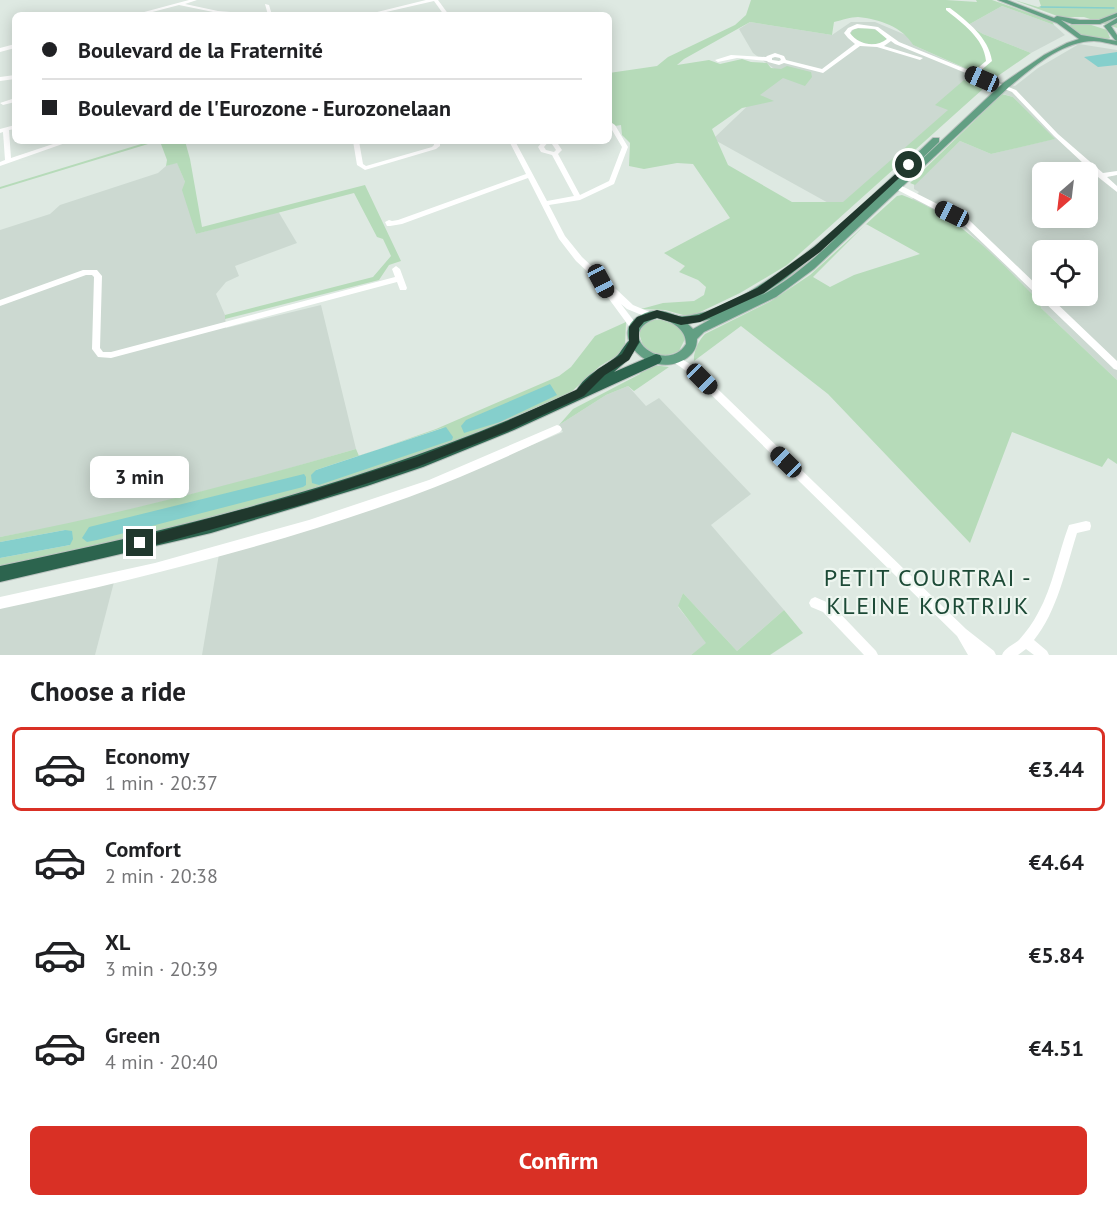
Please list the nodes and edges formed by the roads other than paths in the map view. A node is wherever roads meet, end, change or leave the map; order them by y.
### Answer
1 (163, 0) edge
2 (195, 0) edge
3 (434, 0) edge
4 (1001, 0) edge
5 (1008, 0) edge
6 (179, 4) junction
7 (267, 5) dead end
8 (167, 7) junction
9 (948, 9) dead end
10 (147, 12) edge
11 (218, 12) edge
12 (269, 12) edge
13 (380, 12) edge
14 (444, 12) edge
15 (1117, 15) edge
16 (1117, 20) edge
17 (1077, 21) junction
18 (1089, 22) junction
19 (1068, 30) junction
20 (1114, 37) edge
21 (890, 39) junction
22 (1090, 40) junction
23 (859, 44) junction
24 (877, 46) junction
25 (983, 46) junction
26 (768, 59) junction
27 (718, 60) dead end
28 (784, 61) junction
29 (970, 74) junction
30 (980, 79) junction
31 (999, 87) junction
32 (1022, 99) joint
33 (12, 101) edge
34 (3, 104) dead end
35 (612, 125) dead end
36 (3, 130) edge
37 (59, 144) edge
38 (357, 144) edge
39 (437, 144) edge
40 (514, 144) edge
41 (544, 144) edge
42 (555, 144) edge
43 (555, 154) junction
44 (8, 162) junction
45 (0, 164) edge
46 (1117, 173) edge
47 (530, 175) junction
48 (1100, 176) junction
49 (893, 185) junction
50 (1117, 190) edge
51 (578, 198) junction
52 (544, 204) junction
53 (389, 222) dead end
54 (396, 269) dead end
55 (399, 279) junction
56 (601, 281) junction
57 (1032, 285) edge
58 (403, 288) dead end
59 (0, 303) edge
60 (1054, 306) edge
61 (649, 315) junction
62 (722, 315) junction
63 (681, 321) junction
64 (634, 327) junction
65 (691, 338) junction
66 (634, 342) junction
67 (686, 353) junction
68 (656, 359) junction
69 (675, 359) junction
70 (1117, 366) edge
71 (692, 370) junction
72 (580, 393) junction
73 (557, 429) dead end
74 (1086, 526) dead end
75 (0, 574) edge
76 (0, 603) edge
77 (815, 603) dead end
78 (962, 633) junction
79 (1025, 641) junction
80 (872, 655) edge
81 (974, 655) edge
82 (984, 655) edge
83 (989, 655) edge
84 (1008, 655) edge
85 (1043, 655) edge

1 - 8 street
2 - 6 street
3 - 13 street
3 - 14 street
4 - 19 main road
5 - 17 main road
6 - 8 street
6 - 11 street
7 - 12 street
8 - 10 street
9 - 25 street
15 - 18 main road
16 - 20 main road
17 - 18 main road
17 - 19 main road
18 - 20 main road
19 - 22 main road
19 - 31 main road
20 - 22 main road
21 - 23 street
21 - 24 street
21 - 29 street
22 - 31 main road
23 - 24 street
23 - 28 street
24 - 30 street
25 - 29 street
25 - 30 street
26 - 27 street
26 - 28 street
26 - 28 street
29 - 30 street
30 - 31 street
31 - 32 street
31 - 49 main road
32 - 48 street
33 - 34 street
35 - 51 street
36 - 44 street
37 - 44 street
38 - 39 street
40 - 47 street
41 - 43 street
42 - 43 street
43 - 51 street
44 - 45 street
46 - 48 street
47 - 52 street
47 - 53 street
48 - 50 street
49 - 57 street
49 - 62 main road
51 - 52 street
52 - 56 street
54 - 55 street
55 - 58 street
55 - 59 street
56 - 61 street
56 - 64 street
60 - 70 street
61 - 63 main road
61 - 64 main road
62 - 63 main road
62 - 65 main road
63 - 65 main road
64 - 66 main road
65 - 67 main road
66 - 68 main road
66 - 72 highway
67 - 69 main road
67 - 71 street
68 - 69 main road
68 - 72 highway
69 - 71 street
71 - 78 street
72 - 75 highway
73 - 76 street
74 - 79 street
77 - 80 street
78 - 81 street
78 - 83 street
79 - 84 street
79 - 85 street
82 - 83 street

